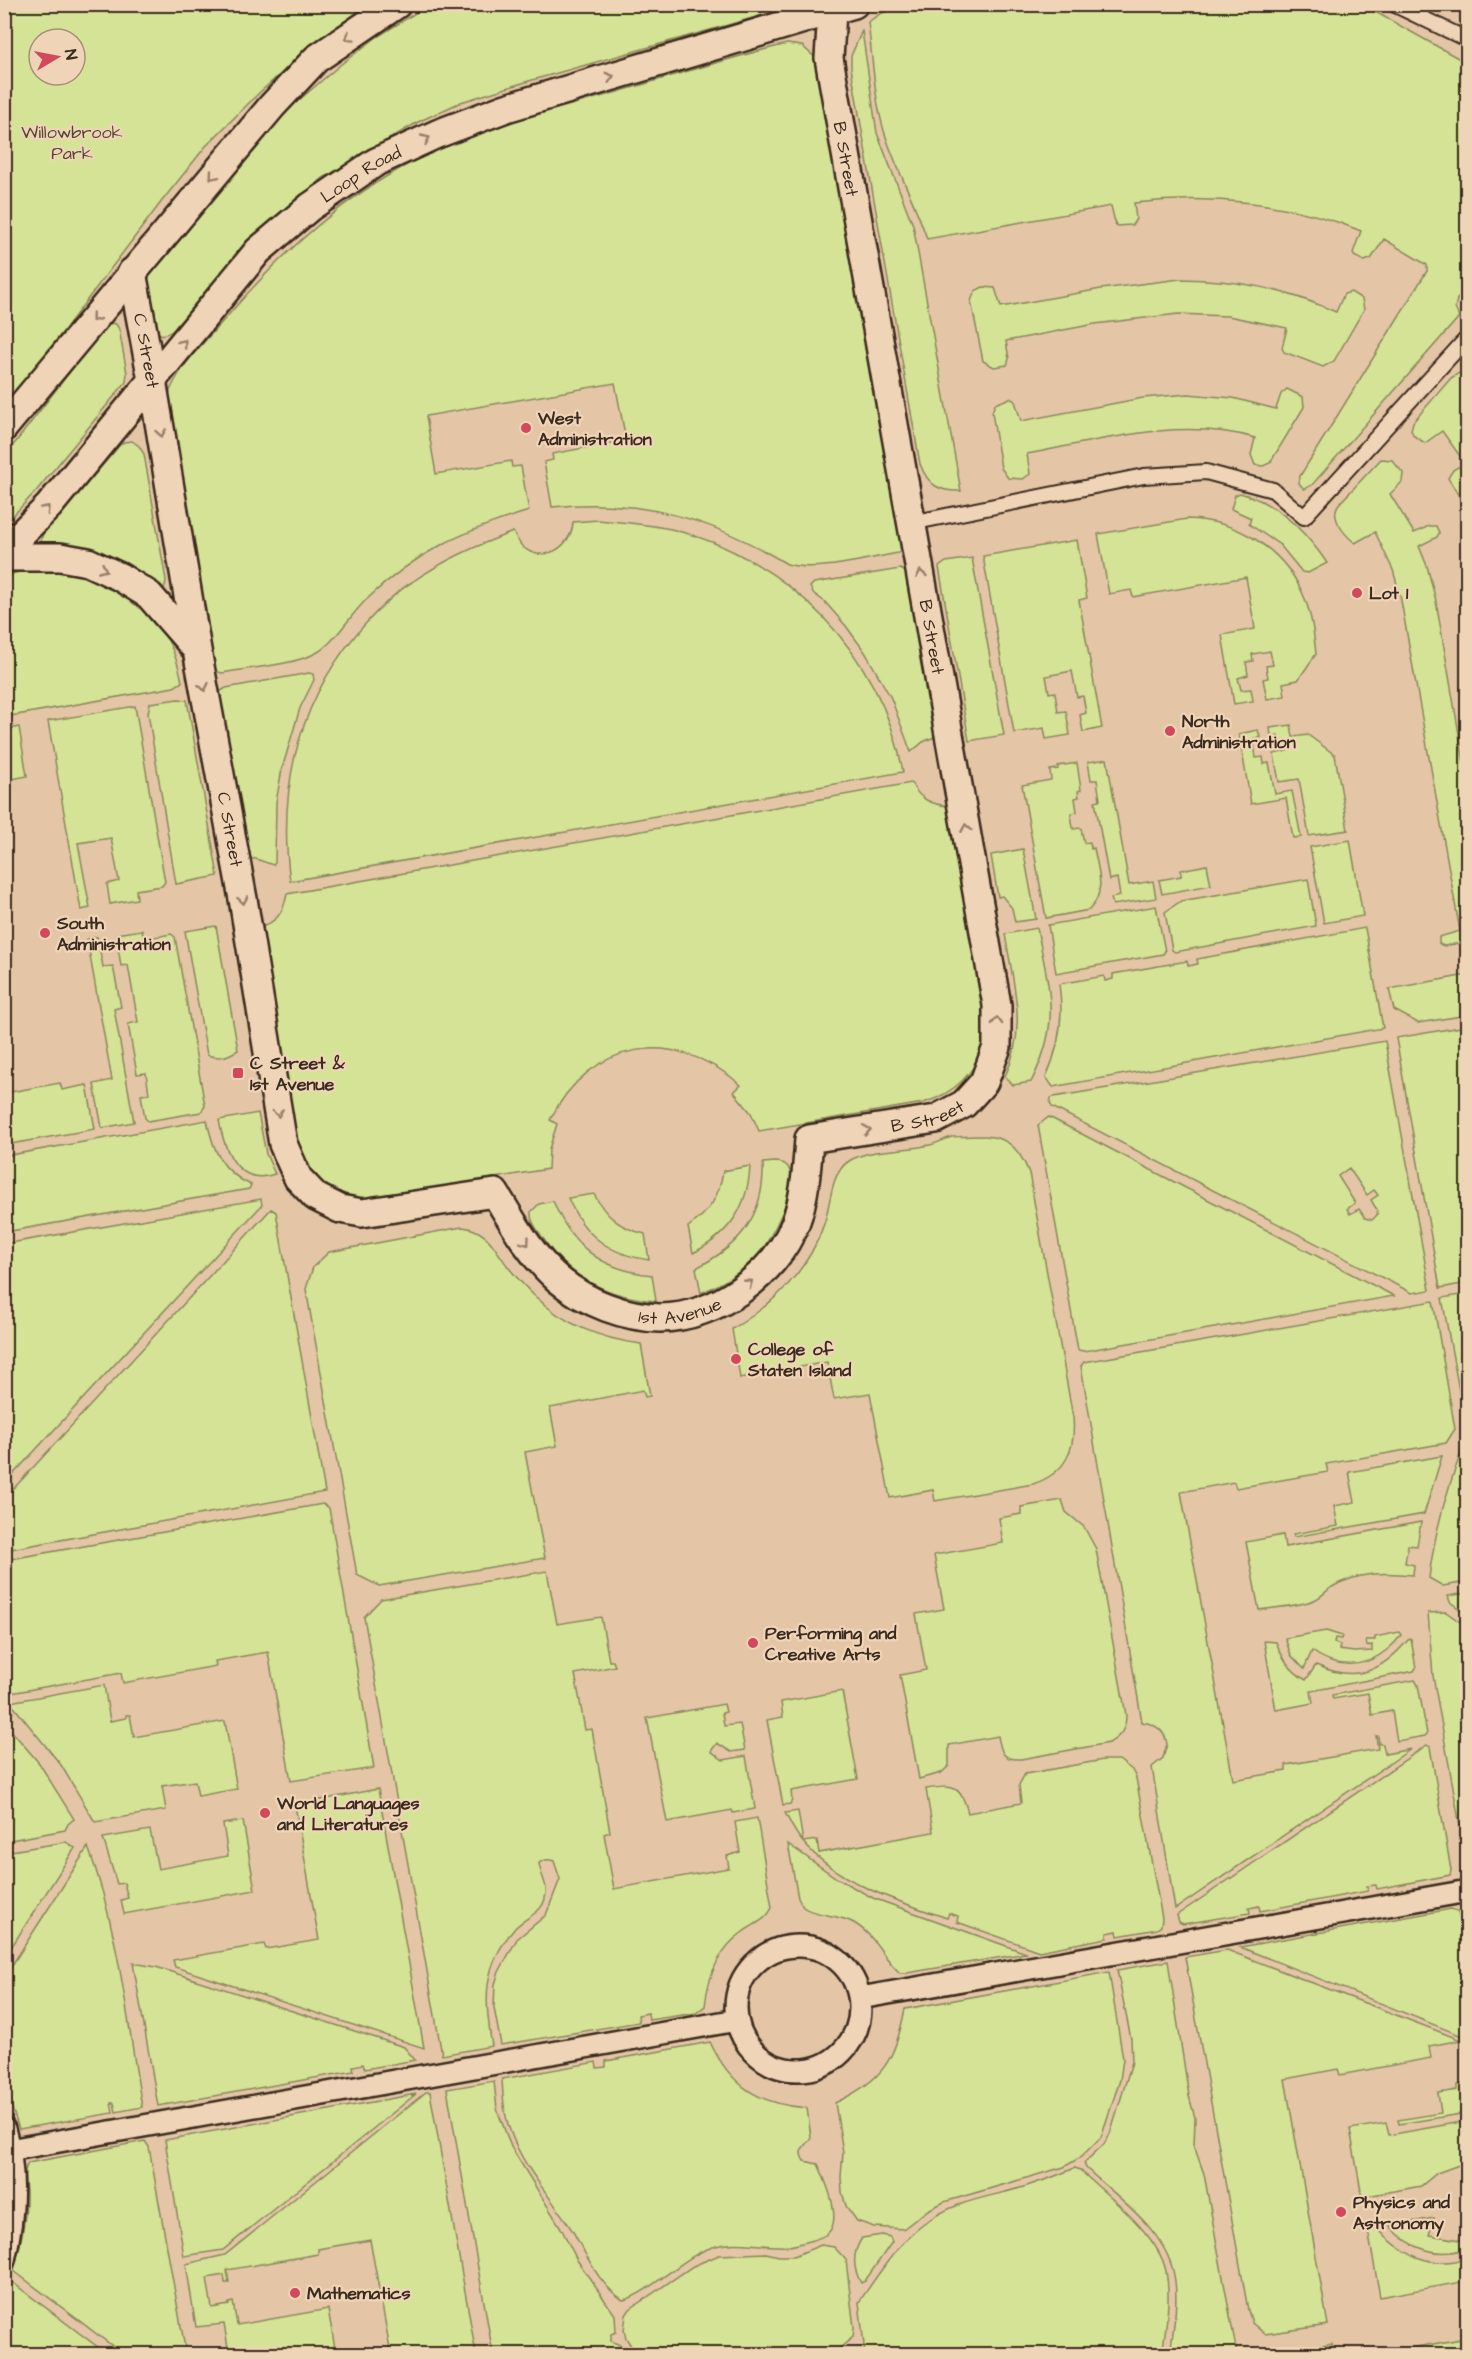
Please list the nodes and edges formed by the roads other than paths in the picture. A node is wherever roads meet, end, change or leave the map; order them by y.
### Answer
1 (397, 4) edge
2 (1393, 4) edge
3 (838, 7) edge
4 (1467, 40) edge
5 (132, 272) junction
6 (1467, 337) edge
7 (152, 380) junction
8 (4, 427) edge
9 (911, 523) junction
10 (4, 551) edge
11 (4, 557) edge
12 (197, 650) junction
13 (809, 1139) joint
14 (495, 1193) joint
15 (1467, 1891) edge
16 (860, 1998) junction
17 (737, 2020) junction
18 (4, 2129) edge
19 (9, 2150) junction
20 (4, 2260) edge

1 -> 5 street
2 - 4 lane
7 -> 3 street, Loop Road
3 - 9 street, B Street
5 - 7 street, C Street
5 -> 8 street
6 - 9 lane
10 -> 7 street, Loop Road
7 -> 12 street, C Street
13 -> 9 street, B Street
11 -> 12 street
12 -> 14 street, C Street
14 -> 13 street, 1st Avenue
15 - 16 street
16 - 17 street
16 - 17 street
17 - 19 street
18 - 19 street
19 - 20 street

